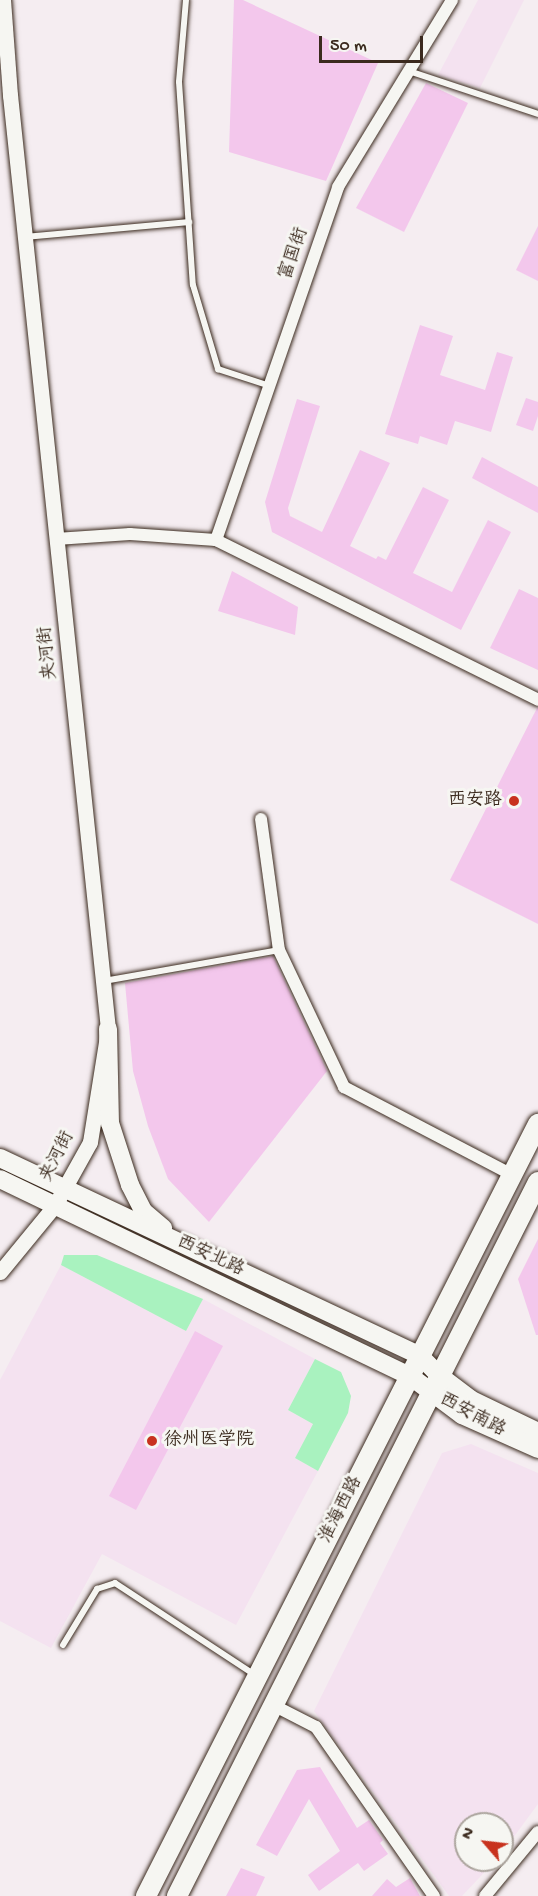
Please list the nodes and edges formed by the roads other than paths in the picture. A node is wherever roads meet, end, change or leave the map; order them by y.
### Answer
1 (3, 0) edge
2 (186, 0) edge
3 (452, 0) edge
4 (409, 71) junction
5 (5, 96) edge
6 (538, 114) edge
7 (189, 222) junction
8 (25, 237) junction
9 (270, 386) junction
10 (57, 538) junction
11 (216, 540) junction
12 (538, 700) edge
13 (261, 819) dead end
14 (279, 950) junction
15 (103, 981) junction
16 (108, 1029) junction
17 (538, 1124) edge
18 (0, 1158) edge
19 (512, 1175) junction
20 (0, 1179) edge
21 (538, 1182) edge
22 (64, 1188) junction
23 (55, 1204) junction
24 (180, 1243) junction
25 (0, 1272) edge
26 (420, 1356) junction
27 (410, 1376) junction
28 (435, 1385) junction
29 (538, 1432) edge
30 (538, 1449) edge
31 (63, 1645) dead end
32 (258, 1677) junction
33 (273, 1705) junction
34 (538, 1832) edge
35 (146, 1896) edge
36 (177, 1896) edge
37 (434, 1896) edge
38 (485, 1896) edge

1 - 5 street, 夹河街
2 - 7 lane
3 - 4 street, 富国街
4 - 6 lane
4 - 9 street, 富国街
5 - 8 street, 夹河街
7 - 8 lane
7 - 9 lane
8 - 10 street, 夹河街
9 - 11 street, 富国街
10 - 11 street
10 - 15 street, 夹河街
11 - 12 street
13 - 14 street
14 - 15 lane
14 - 19 street
15 - 16 street, 夹河街
16 - 22 street, 夹河街
16 - 24 main road
17 - 19 main road, 淮海西路
18 - 22 main road, 西安北路
19 - 26 main road, 淮海西路
20 - 23 main road, 西安北路
21 - 28 main road, 淮海西路
22 - 23 street, 夹河街
22 - 24 main road, 西安北路
23 - 25 street, 夹河街
23 - 27 main road, 西安北路
24 - 26 main road, 西安北路
26 - 27 main road, 淮海西路
26 - 28 main road, 西安南路
27 - 28 main road, 西安南路
27 - 32 main road, 淮海西路
28 - 29 main road, 西安南路
28 - 30 main road, 西安南路
28 - 33 main road, 淮海西路
31 - 32 lane
32 - 35 main road, 淮海西路
33 - 36 main road, 淮海西路
33 - 37 street
34 - 38 street

